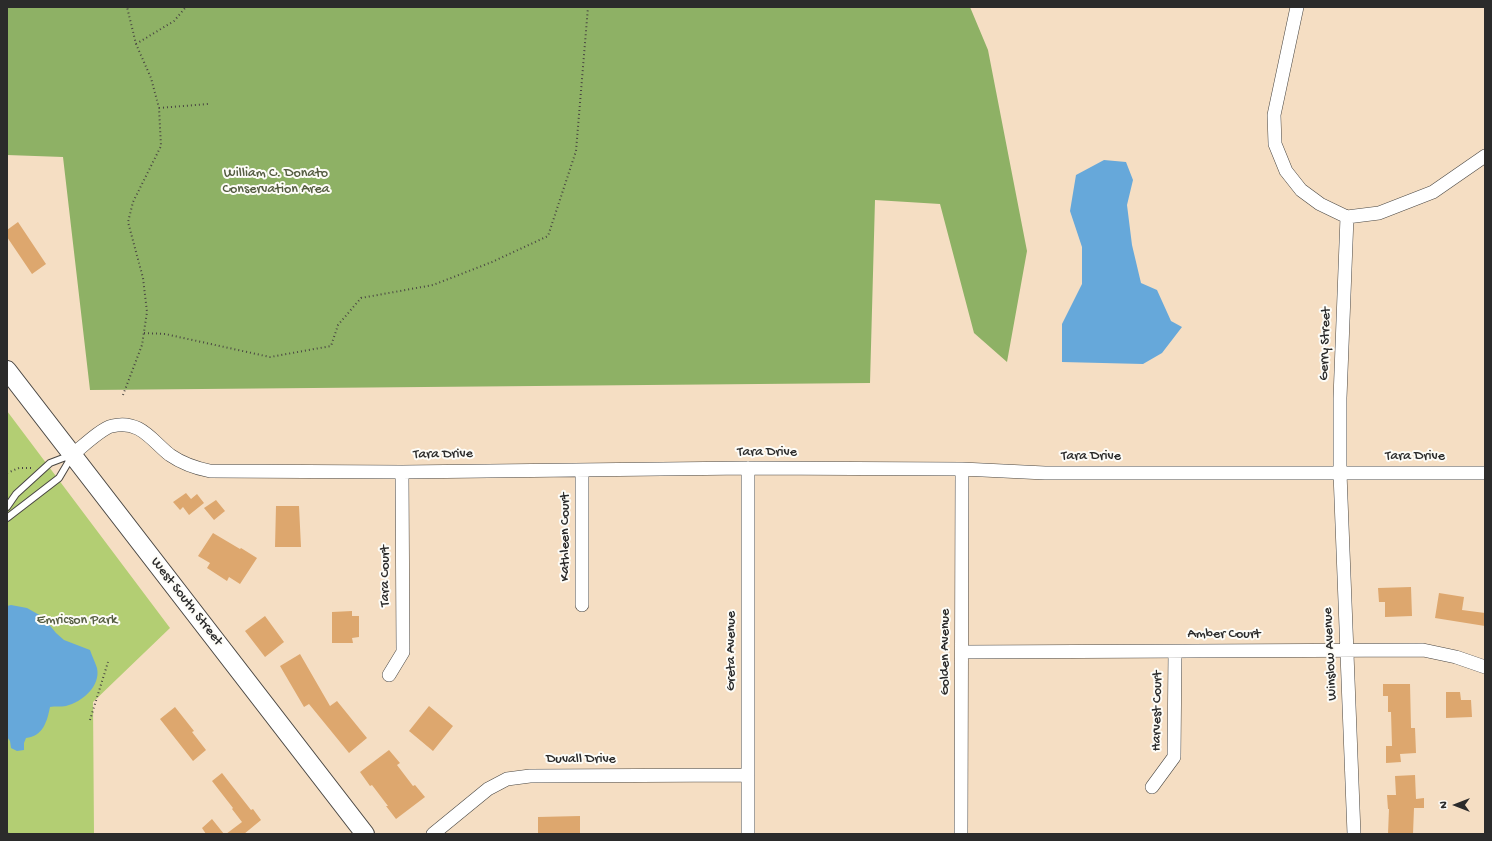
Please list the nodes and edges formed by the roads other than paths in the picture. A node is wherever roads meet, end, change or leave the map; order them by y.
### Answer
1 (1297, 7) edge
2 (1485, 156) edge
3 (1346, 217) junction
4 (7, 370) edge
5 (72, 455) junction
6 (748, 468) junction
7 (962, 469) junction
8 (582, 470) junction
9 (402, 472) junction
10 (1340, 473) junction
11 (1485, 473) edge
12 (7, 507) edge
13 (7, 518) edge
14 (582, 605) dead end
15 (1347, 651) junction
16 (962, 652) junction
17 (1175, 652) junction
18 (1485, 667) edge
19 (389, 676) dead end
20 (748, 775) junction
21 (1152, 787) dead end
22 (365, 834) edge
23 (433, 834) edge
24 (748, 834) edge
25 (961, 834) edge
26 (1354, 834) edge

1 - 3 street
2 - 3 street
3 - 10 street, Gerry Street
4 - 5 street, West South Street
5 - 9 street, Tara Drive
5 - 12 lane
5 - 13 lane
5 - 22 street, West South Street
6 - 7 street, Tara Drive
6 - 8 street, Tara Drive
6 - 20 street, Greta Avenue
7 - 10 street, Tara Drive
7 - 16 street, Golden Avenue
8 - 9 street, Tara Drive
8 - 14 street, Kathleen Court
9 - 19 street, Tara Court
10 - 11 street, Tara Drive
10 - 15 street, Winslow Avenue
15 - 17 street, Amber Court
15 - 18 street, Amber Court
15 - 26 street, Winslow Avenue
16 - 17 street, Amber Court
16 - 25 street, Golden Avenue
17 - 21 street, Harvest Court
20 - 23 street, Duvall Drive
20 - 24 street, Greta Avenue

